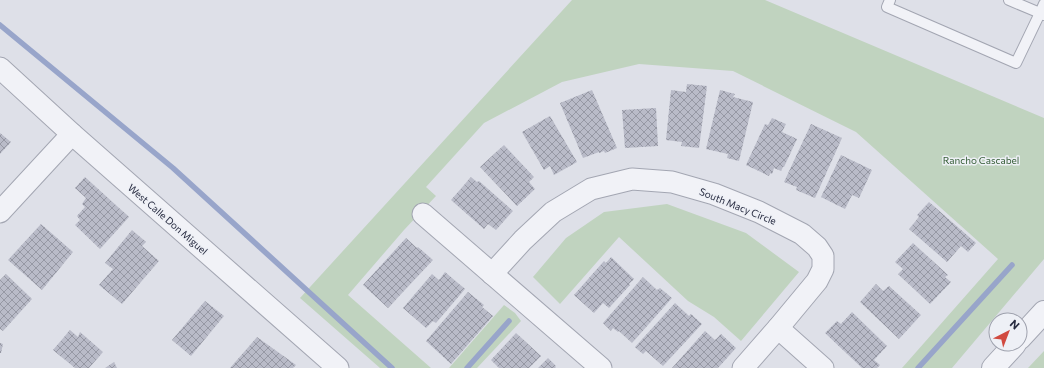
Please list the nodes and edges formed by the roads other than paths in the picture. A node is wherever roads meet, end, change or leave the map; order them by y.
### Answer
1 (890, 0) edge
2 (1009, 0) edge
3 (1044, 4) edge
4 (1042, 14) edge
5 (0, 68) edge
6 (72, 134) junction
7 (0, 212) edge
8 (422, 214) dead end
9 (492, 274) junction
10 (1044, 312) edge
11 (778, 328) junction
12 (1028, 329) edge
13 (1008, 352) edge
14 (337, 368) edge
15 (601, 368) edge
16 (743, 368) edge
17 (823, 368) edge
18 (993, 368) edge

1 - 4 lane
2 - 4 lane
3 - 4 lane
5 - 6 street, West Calle Don Miguel
6 - 7 street
6 - 14 street, West Calle Don Miguel
8 - 9 street
9 - 11 street, South Macy Circle
9 - 15 street
10 - 12 street
11 - 16 street, South Macy Circle
11 - 17 street
13 - 18 street

